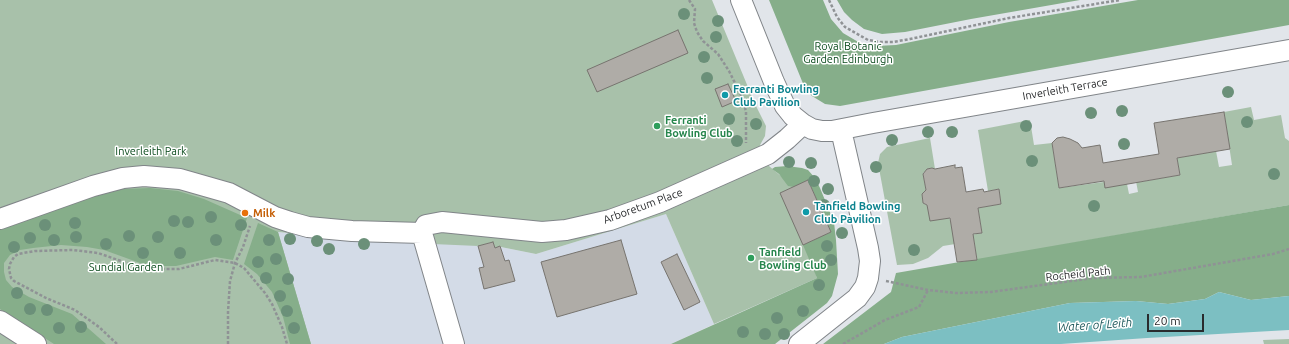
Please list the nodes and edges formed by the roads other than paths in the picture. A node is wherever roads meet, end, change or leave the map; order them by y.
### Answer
1 (741, 0) edge
2 (1289, 50) edge
3 (803, 124) junction
4 (841, 130) junction
5 (0, 219) edge
6 (422, 233) junction
7 (0, 321) edge
8 (36, 344) edge
9 (454, 344) edge
10 (799, 344) edge

1 - 3 street
2 - 4 street, Inverleith Terrace
3 - 4 street
3 - 6 street, Arboretum Place
4 - 10 street
5 - 6 street
6 - 9 street
7 - 8 street

